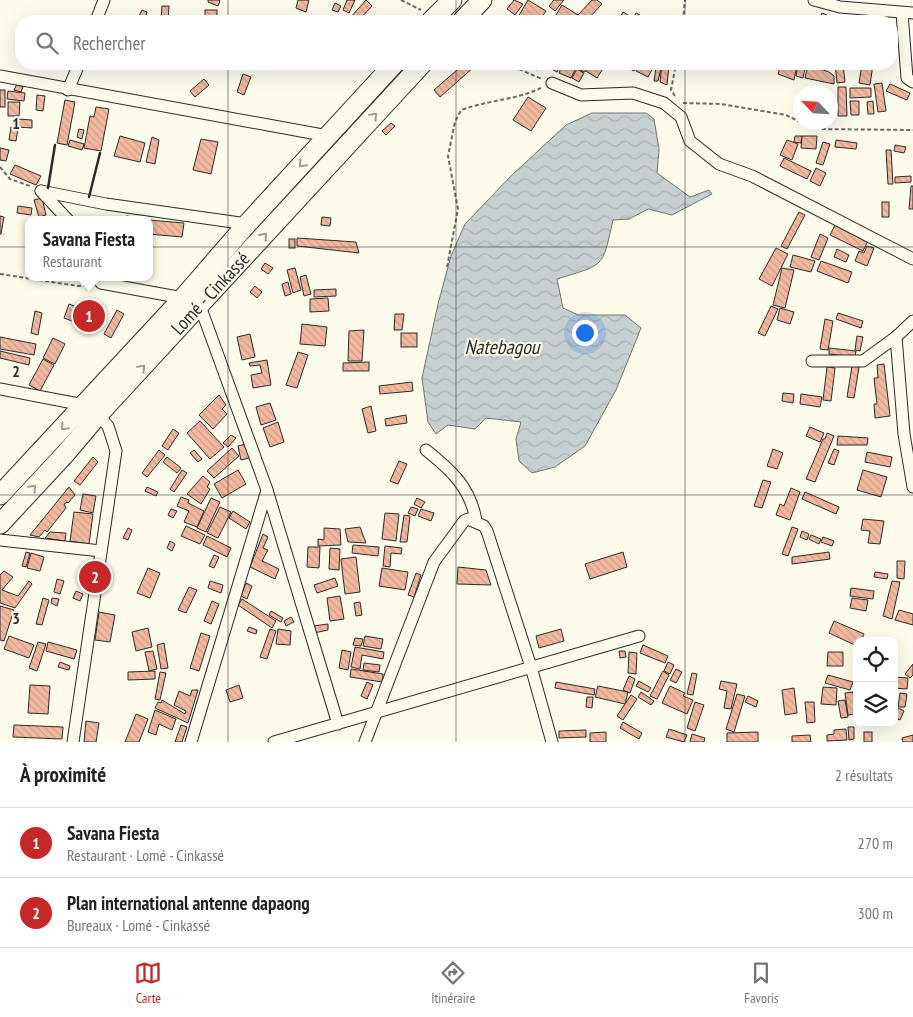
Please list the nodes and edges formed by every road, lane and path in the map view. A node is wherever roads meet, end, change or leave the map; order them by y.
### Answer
1 (104, 0) edge
2 (401, 0) edge
3 (452, 0) edge
4 (482, 0) edge
5 (685, 0) edge
6 (814, 0) edge
7 (908, 13) edge
8 (98, 15) edge
9 (426, 15) edge
10 (437, 15) edge
11 (468, 15) edge
12 (684, 15) edge
13 (76, 70) edge
14 (388, 70) edge
15 (416, 70) edge
16 (521, 70) edge
17 (675, 70) edge
18 (0, 76) edge
19 (913, 82) edge
20 (552, 83) junction
21 (68, 90) junction
22 (664, 103) junction
23 (678, 103) junction
24 (913, 130) edge
25 (328, 136) junction
26 (0, 168) edge
27 (41, 191) junction
28 (64, 216) edge
29 (247, 224) junction
30 (913, 259) edge
31 (447, 267) dead end
32 (0, 274) edge
33 (25, 278) edge
34 (46, 281) edge
35 (96, 281) edge
36 (105, 281) edge
37 (183, 298) junction
38 (200, 306) junction
39 (913, 321) edge
40 (896, 337) junction
41 (812, 361) dead end
42 (0, 389) edge
43 (91, 410) junction
44 (426, 450) dead end
45 (913, 487) edge
46 (267, 490) junction
47 (0, 495) edge
48 (476, 521) junction
49 (0, 524) edge
50 (0, 540) edge
51 (101, 551) junction
52 (639, 636) dead end
53 (531, 667) junction
54 (376, 713) junction
55 (338, 724) junction
56 (73, 742) edge
57 (190, 742) edge
58 (274, 742) edge
59 (365, 742) edge
60 (552, 742) edge

1 - 8 street
2 - 9 path
3 - 10 highway
4 - 11 highway
5 - 12 path
6 - 7 street
7 - 19 street
13 - 21 street
14 - 25 highway, Lomé - Cinkassé
38 -> 15 highway, Lomé - Cinkassé
16 - 20 path
17 - 23 path
18 - 21 street
20 - 22 street
20 - 31 path
21 - 25 street
22 - 23 path
22 - 30 street
23 - 24 path
25 -> 29 highway, Lomé - Cinkassé
26 - 27 path
27 - 28 street
27 - 29 street
29 - 37 highway, Lomé - Cinkassé
32 - 33 path
34 - 35 path
36 - 37 street
37 - 43 highway, Lomé - Cinkassé
43 -> 38 highway, Lomé - Cinkassé
38 - 46 street
39 - 40 street
40 - 41 street
40 - 45 street
42 - 43 street
43 -> 47 highway, Lomé - Cinkassé
49 -> 43 highway, Lomé - Cinkassé
43 - 51 street
44 - 48 street
46 - 55 street
46 - 57 street
48 - 53 street
48 - 54 street
50 - 51 street
51 - 56 street
52 - 53 street
53 - 54 street
53 - 60 street
54 - 55 street
54 - 59 street
55 - 58 street

